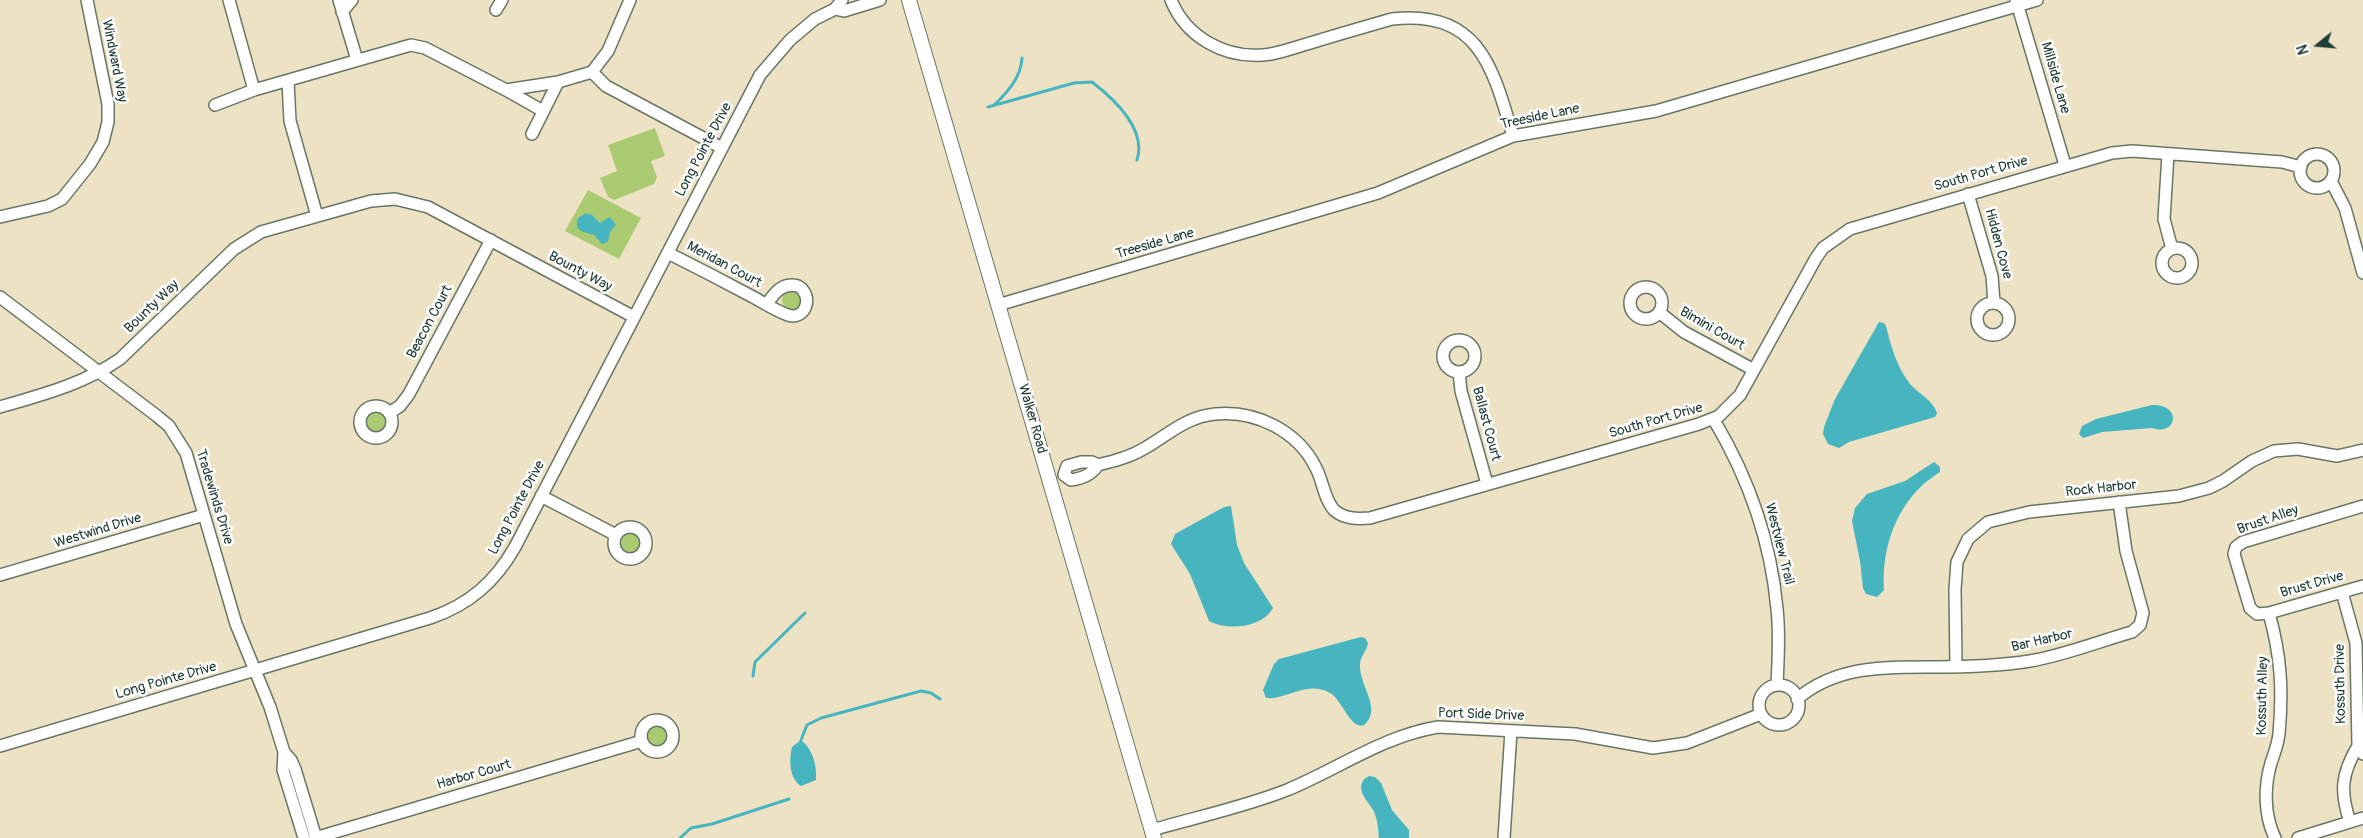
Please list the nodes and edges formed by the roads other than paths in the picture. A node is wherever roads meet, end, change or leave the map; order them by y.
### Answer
1 (87, 0) edge
2 (229, 0) edge
3 (352, 0) edge
4 (630, 0) edge
5 (842, 0) edge
6 (880, 0) edge
7 (909, 0) edge
8 (1171, 0) edge
9 (2037, 0) edge
10 (2017, 3) edge
11 (341, 6) edge
12 (835, 9) junction
13 (357, 60) junction
14 (592, 72) junction
15 (288, 81) junction
16 (558, 82) junction
17 (254, 90) junction
18 (506, 90) junction
19 (215, 105) dead end
20 (543, 111) junction
21 (532, 134) dead end
22 (1512, 136) junction
23 (722, 148) junction
24 (2168, 154) junction
25 (2064, 165) junction
26 (2301, 167) junction
27 (2331, 181) junction
28 (1968, 194) junction
29 (317, 216) junction
30 (0, 217) edge
31 (491, 240) junction
32 (2172, 249) dead end
33 (668, 252) junction
34 (2363, 273) edge
35 (0, 297) edge
36 (1994, 303) dead end
37 (767, 304) dead end
38 (998, 305) junction
39 (1658, 312) dead end
40 (634, 317) junction
41 (1754, 370) junction
42 (98, 372) junction
43 (1459, 372) dead end
44 (0, 408) edge
45 (390, 413) dead end
46 (1714, 420) junction
47 (2363, 450) edge
48 (1049, 479) junction
49 (1487, 484) junction
50 (541, 496) junction
51 (2119, 502) junction
52 (2363, 506) edge
53 (204, 515) junction
54 (616, 535) dead end
55 (0, 575) edge
56 (2363, 586) edge
57 (2342, 592) junction
58 (2269, 613) junction
59 (1956, 667) junction
60 (255, 670) junction
61 (1777, 686) junction
62 (1797, 699) junction
63 (1761, 714) junction
64 (1511, 731) junction
65 (642, 741) dead end
66 (0, 746) edge
67 (2360, 750) edge
68 (284, 752) junction
69 (2363, 818) edge
70 (2350, 822) junction
71 (1153, 834) edge
72 (304, 838) edge
73 (315, 838) edge
74 (1504, 838) edge
75 (2275, 838) edge
76 (2298, 838) edge

1 - 30 street, Windward Way
2 - 17 street
3 - 11 street
4 - 14 street
5 - 12 street, Long Pointe Drive
6 - 12 street, Long Pointe Drive
7 - 38 street, Walker Road
8 - 22 street
9 - 10 street, Treeside Lane
10 - 22 street, Treeside Lane
10 - 25 street, Millside Lane
11 - 13 street
12 - 23 street, Long Pointe Drive
13 - 15 street
13 - 18 street
14 - 16 street
14 - 23 street
15 - 17 street
15 - 29 street
16 - 18 street
16 - 20 street
17 - 19 street
18 - 20 street
20 - 21 street
22 - 38 street, Treeside Lane
23 - 33 street, Long Pointe Drive
24 - 25 street, South Port Drive
24 - 26 street, South Port Drive
24 - 32 street
25 - 28 street, South Port Drive
26 - 27 street
26 - 27 street
27 - 34 street
28 - 36 street, Hidden Cove
28 - 41 street, South Port Drive
29 - 31 street, Bounty Way
29 - 42 street, Bounty Way
31 - 40 street, Bounty Way
31 - 45 street, Beacon Court
33 - 37 street, Meridan Court
33 - 40 street, Long Pointe Drive
35 - 42 street, Tradewinds Drive
38 - 48 street, Walker Road
39 - 41 street, Bimini Court
40 - 50 street, Long Pointe Drive
41 - 46 street, South Port Drive
42 - 44 street, Bounty Way
42 - 53 street, Tradewinds Drive
43 - 49 street, Ballast Court
46 - 49 street, South Port Drive
46 - 61 street, Westview Trail
47 - 51 street, Rock Harbor
48 - 49 street, South Port Drive
48 - 71 street, Walker Road
50 - 54 street
50 - 60 street, Long Pointe Drive
51 - 59 street, Rock Harbor
51 - 59 street, Bar Harbor
52 - 58 street, Brust Alley
53 - 55 street, Westwind Drive
53 - 60 street, Tradewinds Drive
56 - 57 street, Brust Drive
57 - 58 street, Brust Drive
57 - 67 street, Kossuth Drive
58 - 75 street, Kossuth Alley
59 - 62 street, Bar Harbor
60 - 66 street, Long Pointe Drive
60 - 68 street, Tradewinds Drive
61 - 62 street
61 - 63 street
62 - 63 street
63 - 64 street, Port Side Drive
64 - 71 street, Port Side Drive
64 - 74 street
65 - 73 street, Harbor Court
67 - 70 street, Kossuth Drive
68 - 72 street, Tradewinds Drive
68 - 73 street, Tradewinds Drive
69 - 70 street
70 - 76 street

